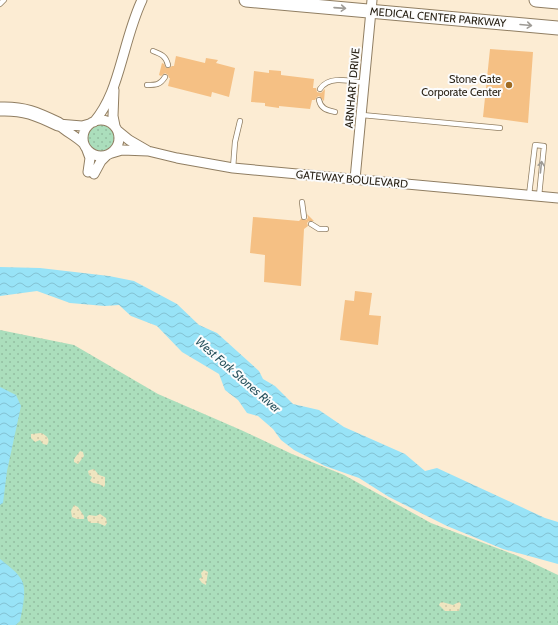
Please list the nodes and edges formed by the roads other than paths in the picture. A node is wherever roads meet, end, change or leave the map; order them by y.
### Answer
1 (4, 0) edge
2 (142, 0) edge
3 (246, 0) edge
4 (536, 0) edge
5 (558, 2) edge
6 (0, 4) edge
7 (371, 5) edge
8 (558, 28) edge
9 (153, 51) dead end
10 (168, 65) dead end
11 (165, 77) dead end
12 (364, 83) junction
13 (147, 85) dead end
14 (114, 89) junction
15 (320, 89) dead end
16 (319, 100) dead end
17 (0, 109) edge
18 (335, 112) dead end
19 (362, 115) junction
20 (240, 121) dead end
21 (92, 123) junction
22 (58, 124) junction
23 (500, 128) dead end
24 (116, 129) junction
25 (85, 147) junction
26 (148, 150) junction
27 (109, 154) junction
28 (233, 168) junction
29 (355, 179) junction
30 (534, 196) junction
31 (558, 198) edge
32 (302, 202) dead end
33 (304, 216) dead end
34 (311, 224) dead end
35 (326, 229) dead end

1 - 6 lane
2 - 14 street
3 -> 7 main road, MEDICAL CENTER PARKWAY
4 - 5 main road
7 -> 8 main road, MEDICAL CENTER PARKWAY
7 - 12 street, ARNHART DRIVE
9 - 10 lane
11 - 13 lane
12 - 15 lane
12 - 19 street, ARNHART DRIVE
14 - 21 street
14 - 24 street
16 - 18 lane
17 - 22 main road
19 - 23 lane
19 - 29 street, ARNHART DRIVE
20 - 28 lane
21 - 22 street
21 - 24 street
21 - 25 street
22 - 25 street
24 - 26 street
24 - 27 street
25 - 27 street
25 - 27 street
26 - 27 street
26 - 28 street, GATEWAY BOULEVARD
28 - 29 street, GATEWAY BOULEVARD
29 - 30 street, GATEWAY BOULEVARD
30 -> 30 lane
30 - 31 street, GATEWAY BOULEVARD
32 - 33 lane
34 - 35 lane

